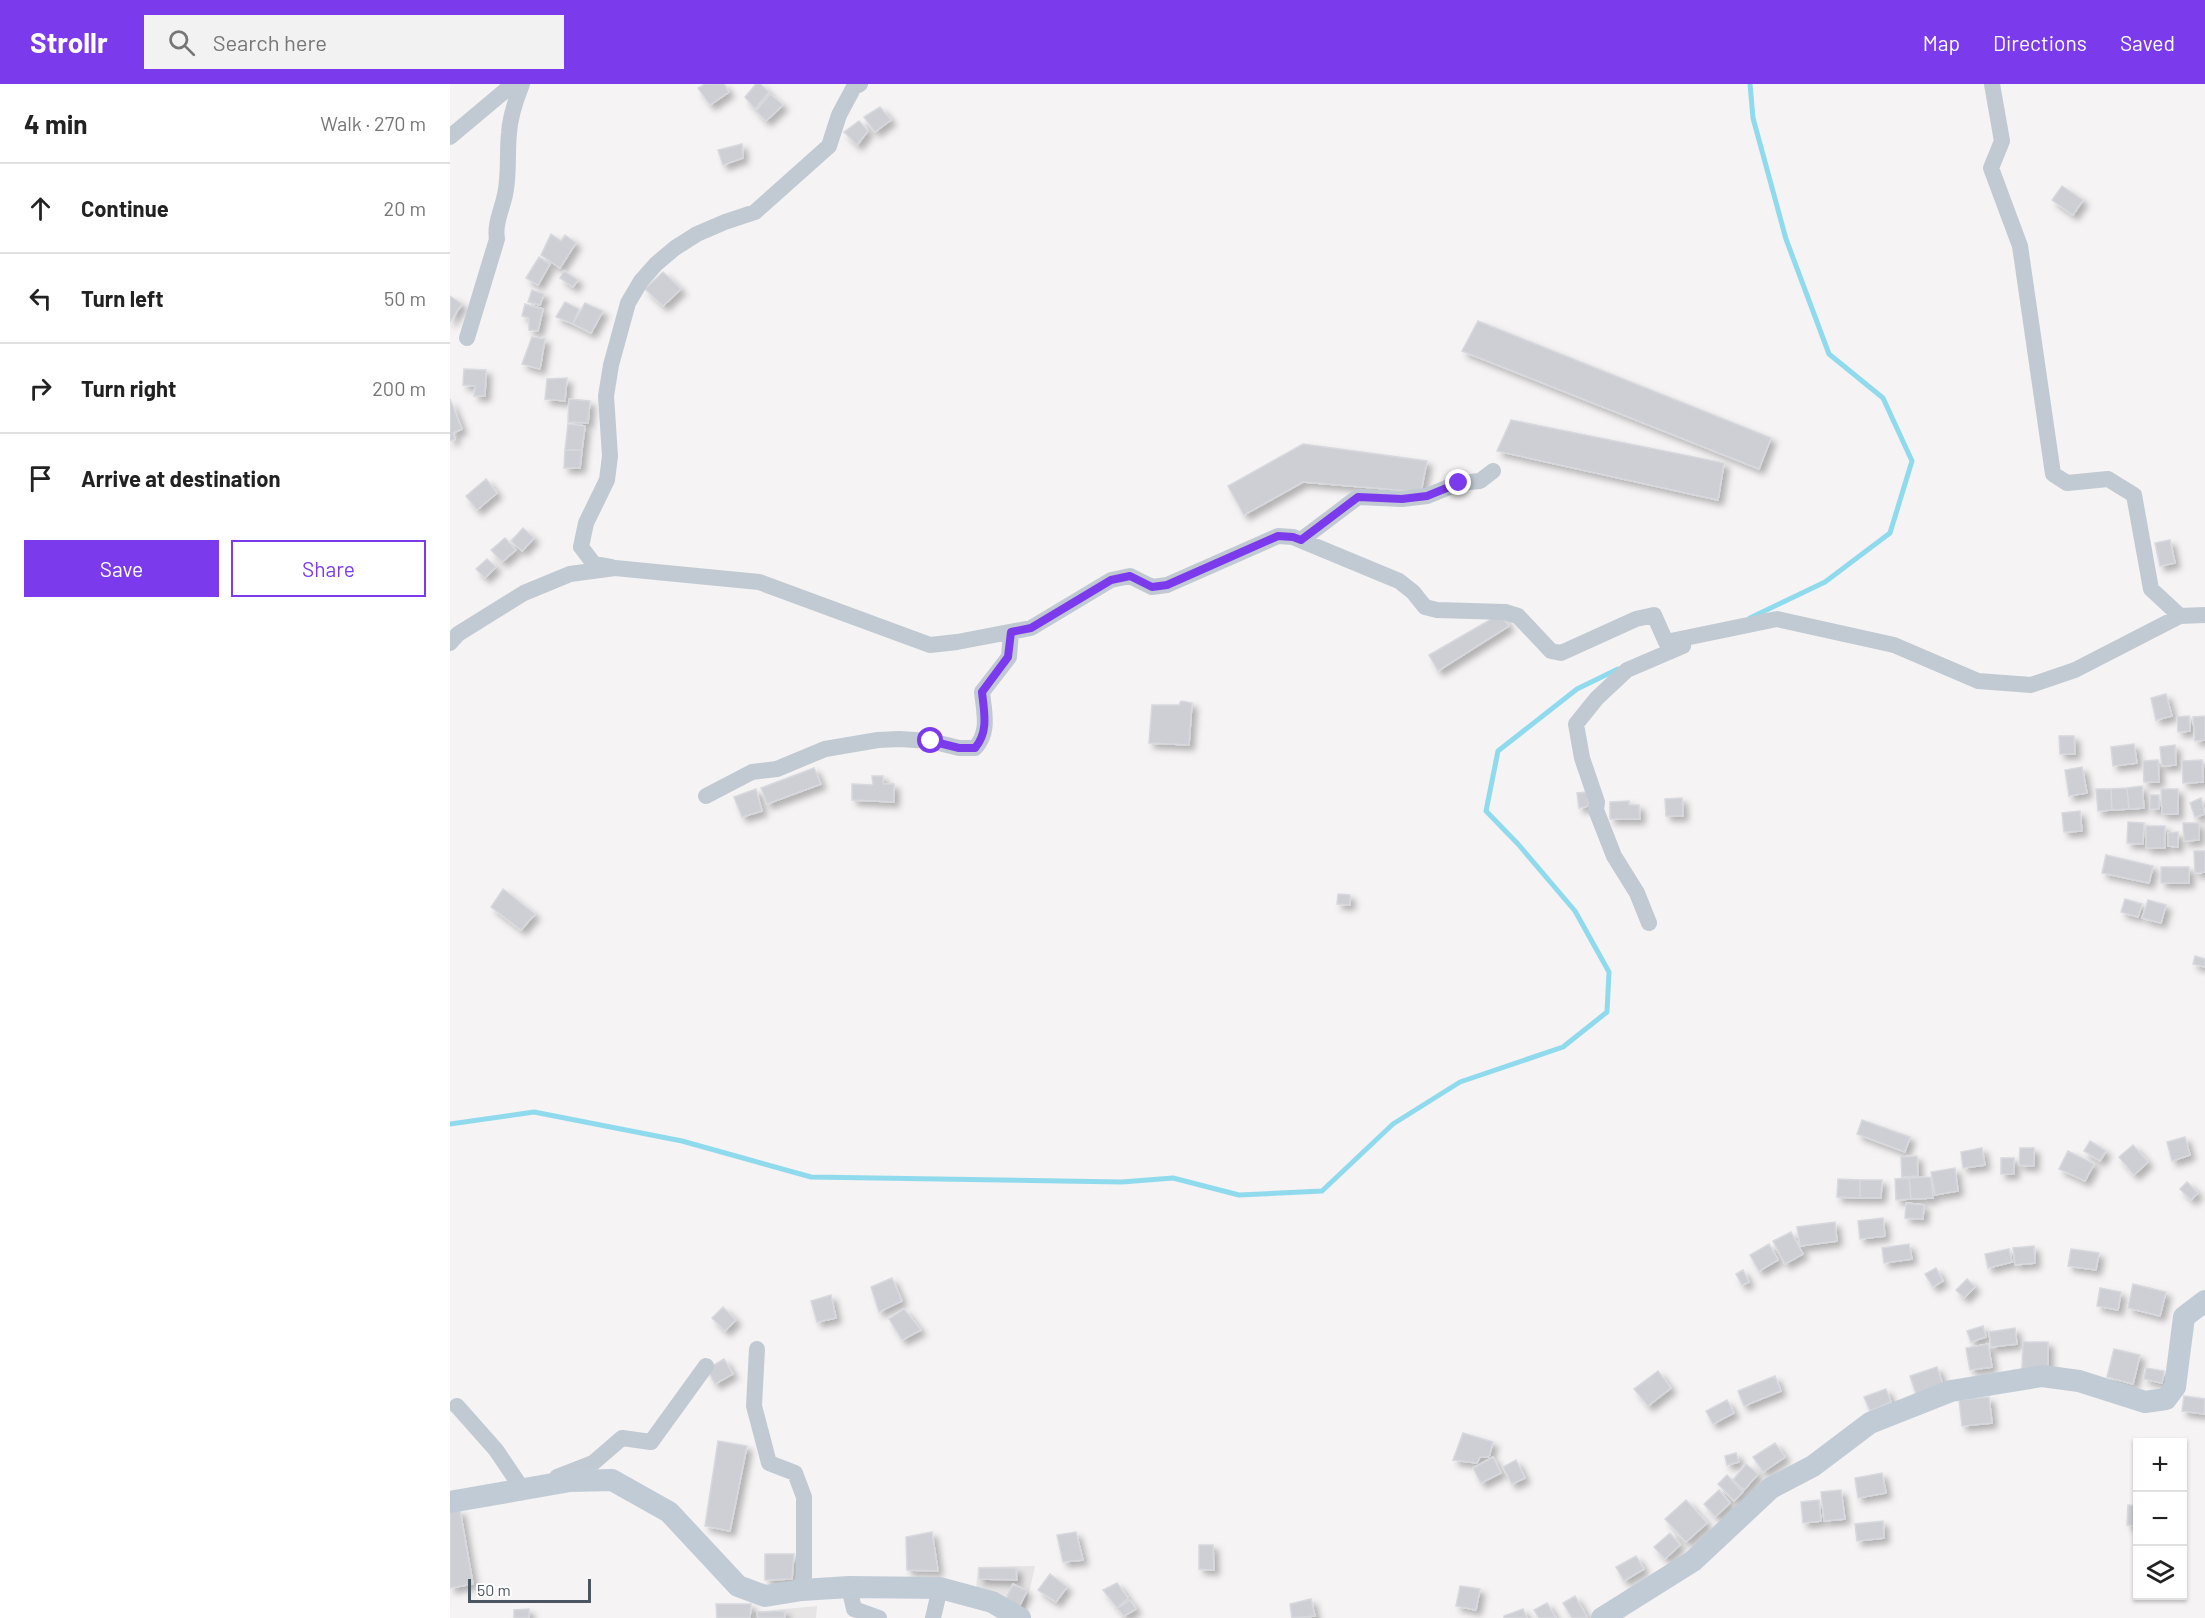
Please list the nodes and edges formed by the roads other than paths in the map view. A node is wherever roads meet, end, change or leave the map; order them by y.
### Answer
1 (513, 84) edge
2 (522, 84) edge
3 (860, 84) edge
4 (1992, 84) edge
5 (450, 137) edge
6 (467, 338) dead end
7 (1493, 471) dead end
8 (1301, 540) junction
9 (615, 568) junction
10 (2205, 615) edge
11 (2180, 616) junction
12 (1732, 629) junction
13 (1011, 632) junction
14 (450, 644) edge
15 (705, 796) dead end
16 (1649, 923) dead end
17 (2205, 1301) edge
18 (757, 1349) dead end
19 (706, 1366) dead end
20 (457, 1406) dead end
21 (523, 1490) junction
22 (450, 1502) edge
23 (849, 1587) junction
24 (940, 1588) junction
25 (802, 1590) junction
26 (879, 1618) edge
27 (933, 1618) edge
28 (1020, 1618) edge
29 (1602, 1618) edge

1 - 5 street
2 - 6 street
3 - 9 street
4 - 11 street
7 - 8 street
8 - 12 street
8 - 13 street
9 - 13 street
9 - 14 street
10 - 11 street
11 - 12 street
12 - 16 street
13 - 15 street
17 - 29 street
18 - 25 street
19 - 21 street
20 - 21 street
21 - 22 street
21 - 25 street
23 - 24 street
23 - 25 street
23 - 26 street
24 - 27 street
24 - 28 street

